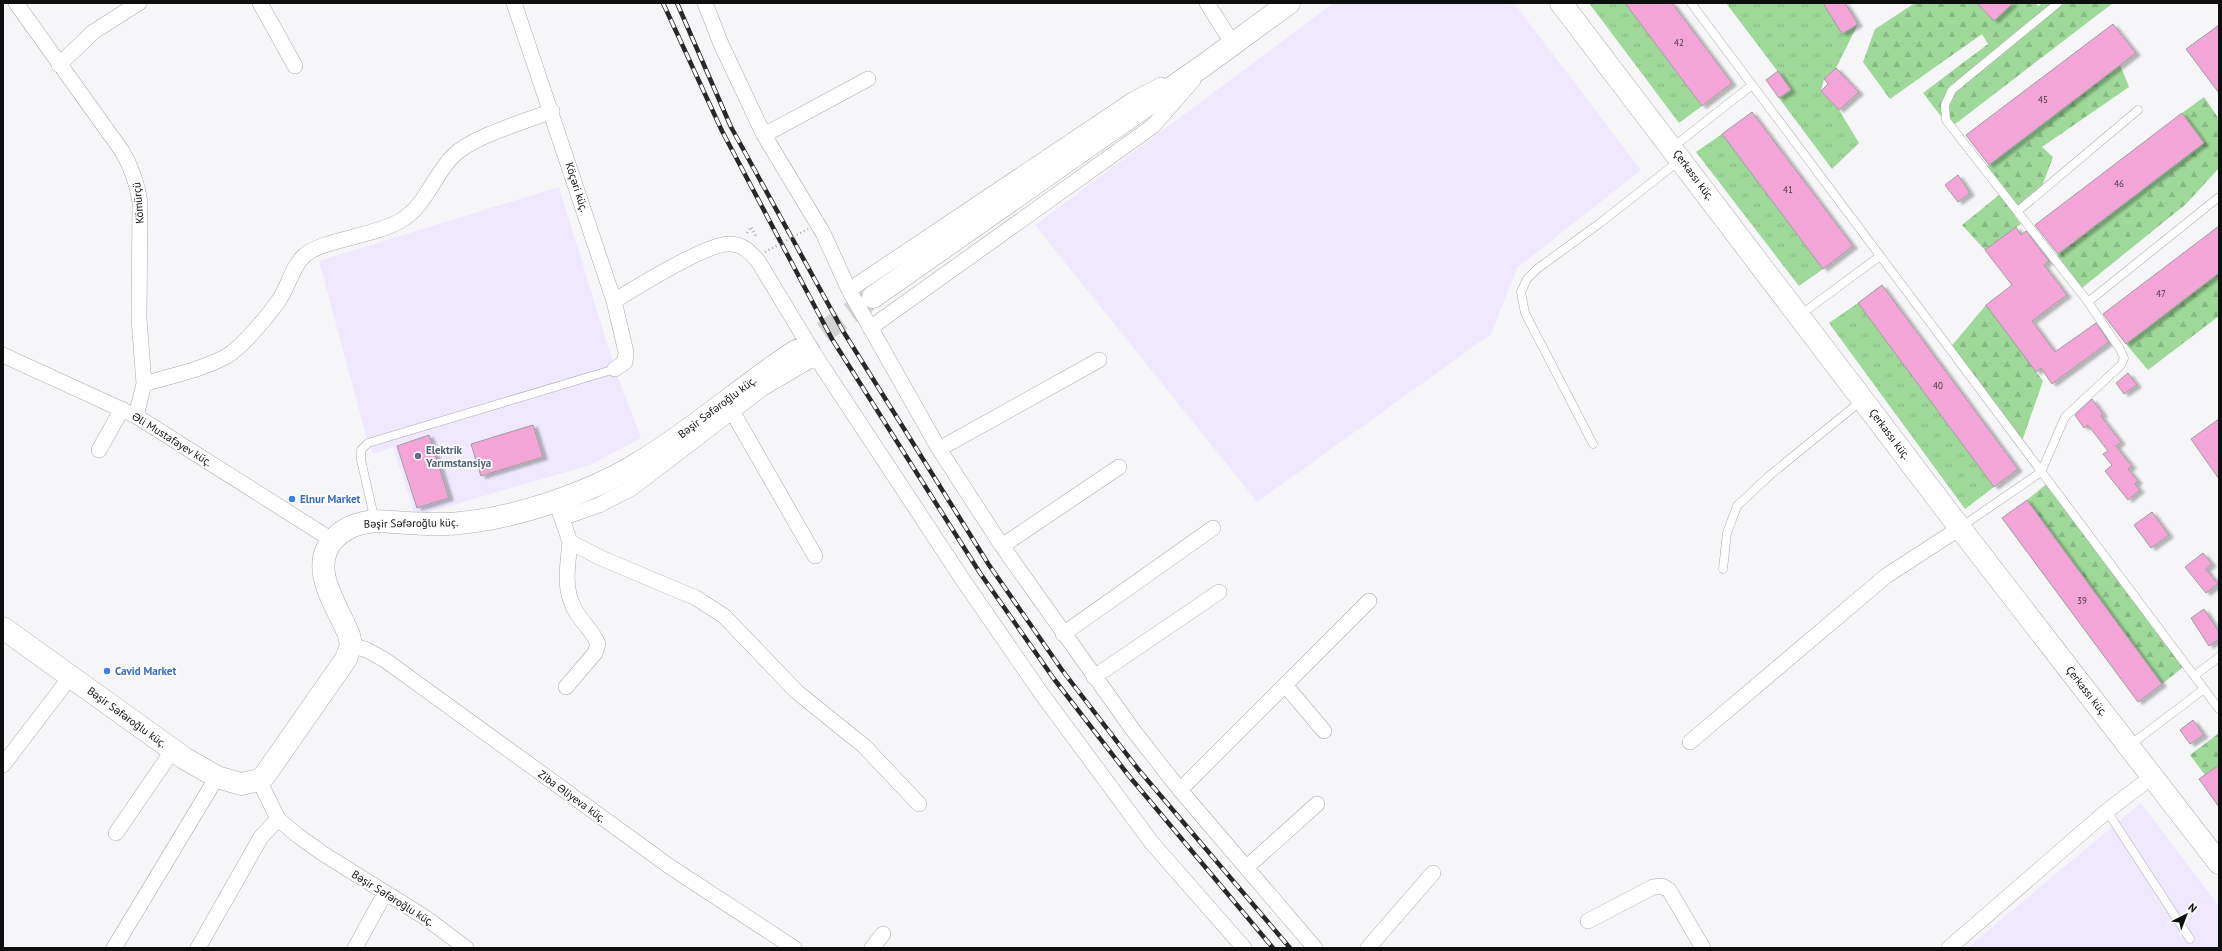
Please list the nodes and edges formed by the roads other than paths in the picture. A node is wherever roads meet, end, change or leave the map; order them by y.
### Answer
1 (16, 3) edge
2 (139, 3) edge
3 (260, 3) edge
4 (514, 3) edge
5 (704, 3) edge
6 (1207, 3) edge
7 (1289, 3) edge
8 (1561, 3) edge
9 (1691, 3) edge
10 (2058, 3) edge
11 (1233, 44) junction
12 (1207, 63) junction
13 (59, 65) junction
14 (296, 66) dead end
15 (868, 79) dead end
16 (1752, 85) junction
17 (2138, 110) dead end
18 (552, 111) junction
19 (764, 135) junction
20 (1677, 153) junction
21 (2219, 197) edge
22 (2018, 211) junction
23 (1880, 256) junction
24 (849, 290) junction
25 (873, 297) tunnel mouth
26 (614, 301) junction
27 (2088, 302) junction
28 (1800, 315) junction
29 (870, 328) junction
30 (806, 354) junction
31 (3, 356) edge
32 (1099, 360) dead end
33 (615, 369) joint
34 (144, 384) junction
35 (1863, 399) junction
36 (122, 409) junction
37 (732, 411) junction
38 (136, 416) junction
39 (1593, 444) dead end
40 (939, 449) junction
41 (99, 450) dead end
42 (1119, 467) dead end
43 (2041, 472) junction
44 (559, 510) junction
45 (375, 522) junction
46 (1213, 528) dead end
47 (1960, 528) junction
48 (332, 540) junction
49 (570, 542) junction
50 (1002, 546) junction
51 (814, 556) dead end
52 (1723, 569) dead end
53 (1219, 592) dead end
54 (1369, 601) dead end
55 (3, 628) edge
56 (1063, 634) junction
57 (351, 645) junction
58 (2219, 657) edge
59 (71, 676) junction
60 (1094, 676) junction
61 (2194, 676) junction
62 (1285, 685) junction
63 (566, 687) dead end
64 (2204, 689) junction
65 (2219, 710) edge
66 (1324, 731) dead end
67 (1690, 742) dead end
68 (2129, 746) junction
69 (173, 750) junction
70 (3, 765) edge
71 (2153, 776) junction
72 (217, 777) junction
73 (259, 780) junction
74 (1180, 790) junction
75 (919, 804) dead end
76 (1317, 804) dead end
77 (2107, 811) junction
78 (278, 819) junction
79 (116, 833) dead end
80 (2219, 864) edge
81 (1247, 867) junction
82 (1433, 873) dead end
83 (385, 893) junction
84 (1588, 921) dead end
85 (883, 934) dead end
86 (2190, 939) dead end
87 (448, 942) edge
88 (114, 948) edge
89 (198, 948) edge
90 (355, 948) edge
91 (466, 948) edge
92 (794, 948) edge
93 (872, 948) edge
94 (1244, 948) edge
95 (1315, 948) edge
96 (1368, 948) edge
97 (1703, 948) edge
98 (1949, 948) edge

1 - 13 street, Kömürçü
2 - 13 street
3 - 14 street
4 - 18 street, Köçəri küç.
5 - 19 street
6 - 11 street
7 - 11 street
8 - 20 street, Çerkassı küç.
9 - 16 lane
10 - 22 lane
11 - 12 street
12 - 24 street
12 - 25 street
12 - 29 street
13 - 34 street, Kömürçü
15 - 19 street
16 - 20 lane
16 - 23 lane
17 - 22 lane
18 - 26 street, Köçəri küç.
18 - 34 street
19 - 24 street
20 - 28 street, Çerkassı küç.
20 - 39 lane
21 - 27 lane
22 - 27 lane
23 - 28 lane
23 - 43 lane
24 - 29 street
26 - 30 street
26 - 33 street, Köçəri küç.
27 - 43 lane
28 - 35 street, Çerkassı küç.
29 - 40 street
30 - 37 street
30 - 44 street, Bəşir Səfəroğlu küç.
30 - 94 street
31 - 36 street, Əli Mustafayev küç.
32 - 40 street
33 - 45 lane
34 - 38 street, Kömürçü
35 - 47 street, Çerkassı küç.
35 - 52 lane
36 - 38 street, Əli Mustafayev küç.
36 - 41 street
37 - 44 street
37 - 51 street
38 - 48 street, Əli Mustafayev küç.
40 - 50 street
42 - 50 street
43 - 47 lane
43 - 61 lane
44 - 45 street, Bəşir Səfəroğlu küç.
44 - 49 street
45 - 48 street, Bəşir Səfəroğlu küç.
46 - 56 street
47 - 67 street
47 - 68 street, Çerkassı küç.
48 - 57 street, Bəşir Səfəroğlu küç.
49 - 63 street
49 - 75 street
50 - 56 street
53 - 60 street
54 - 62 street
55 - 59 street, Bəşir Səfəroğlu küç.
56 - 60 street
57 - 73 street
57 - 92 street, Ziba Əliyeva küç.
58 - 61 lane
59 - 69 street, Bəşir Səfəroğlu küç.
59 - 70 street
60 - 74 street
61 - 64 lane
62 - 66 street
62 - 74 street
64 - 65 lane
64 - 68 lane
68 - 71 street, Çerkassı küç.
69 - 72 street, Bəşir Səfəroğlu küç.
69 - 79 street
71 - 77 street
71 - 80 street, Çerkassı küç.
72 - 73 street, Bəşir Səfəroğlu küç.
72 - 88 street
73 - 78 street, Bəşir Səfəroğlu küç.
74 - 81 street
76 - 81 street
77 - 86 lane
77 - 98 street
78 - 83 street, Bəşir Səfəroğlu küç.
78 - 89 street
81 - 95 street
82 - 96 street
83 - 87 street, Bəşir Səfəroğlu küç.
83 - 90 street
84 - 97 street
85 - 93 street
87 - 91 street, Bəşir Səfəroğlu küç.

